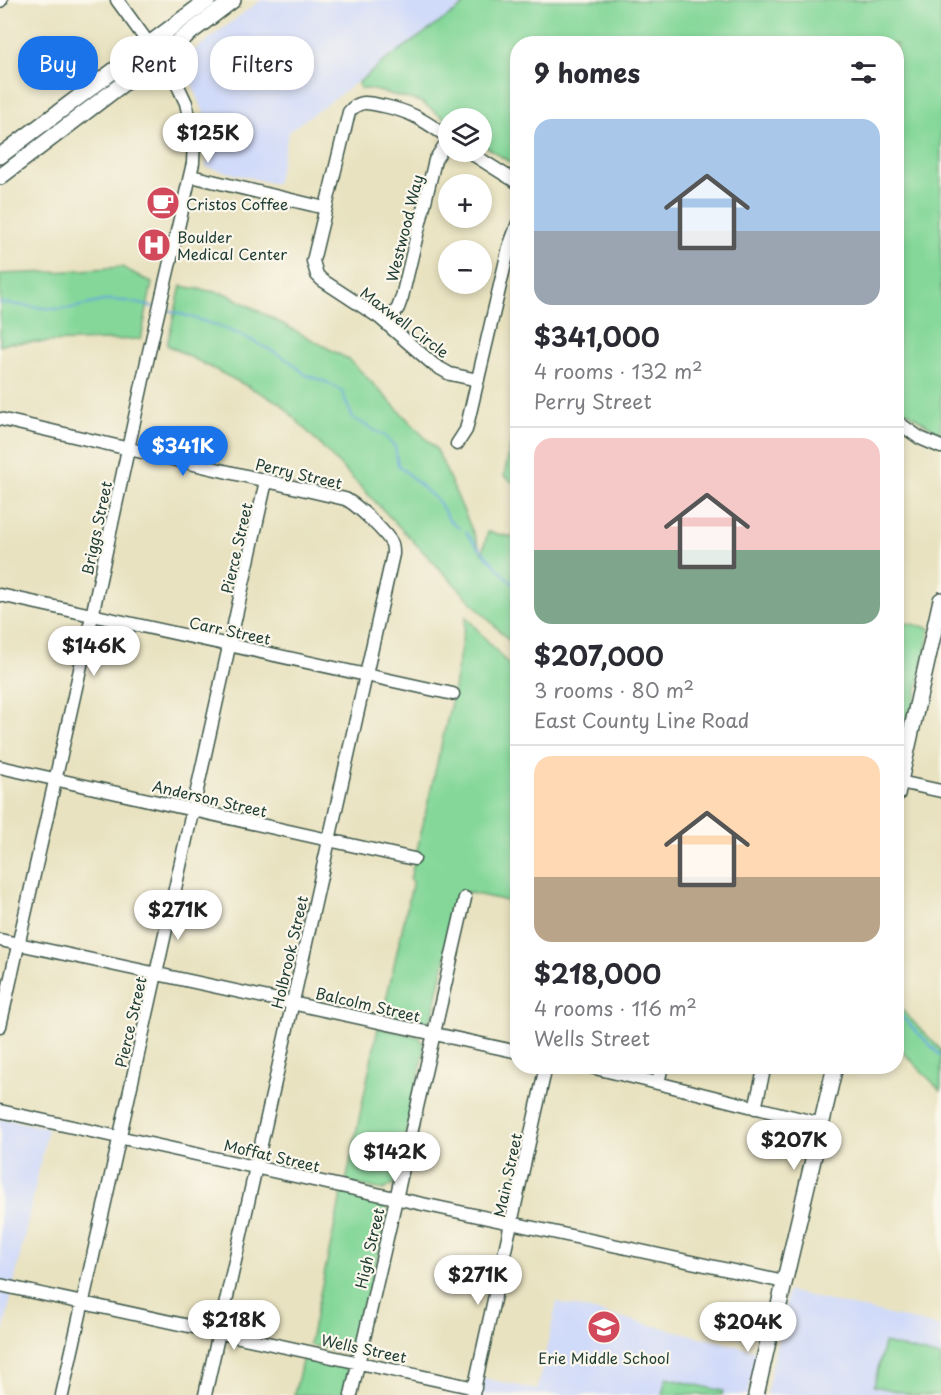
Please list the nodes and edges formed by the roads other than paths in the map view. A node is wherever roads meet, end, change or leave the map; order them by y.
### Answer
1 (117, 0) edge
2 (208, 0) edge
3 (233, 0) edge
4 (143, 36) edge
5 (168, 36) edge
6 (175, 36) edge
7 (110, 80) edge
8 (110, 86) edge
9 (180, 90) edge
10 (438, 132) edge
11 (438, 155) edge
12 (0, 156) edge
13 (484, 162) edge
14 (191, 176) junction
15 (0, 177) edge
16 (510, 179) edge
17 (325, 208) junction
18 (510, 244) edge
19 (387, 323) junction
20 (478, 380) junction
21 (0, 419) edge
22 (904, 427) edge
23 (457, 444) dead end
24 (941, 447) edge
25 (128, 449) junction
26 (266, 481) junction
27 (374, 522) joint
28 (0, 595) edge
29 (941, 600) edge
30 (92, 616) junction
31 (229, 645) junction
32 (366, 675) junction
33 (453, 694) dead end
34 (904, 762) edge
35 (0, 767) edge
36 (56, 779) junction
37 (904, 788) edge
38 (941, 791) edge
39 (193, 809) junction
40 (329, 840) junction
41 (414, 859) dead end
42 (465, 898) dead end
43 (0, 940) edge
44 (18, 944) junction
45 (156, 974) junction
46 (293, 1003) junction
47 (0, 1026) edge
48 (434, 1034) junction
49 (510, 1050) edge
50 (544, 1074) edge
51 (620, 1074) edge
52 (660, 1074) edge
53 (763, 1074) edge
54 (833, 1074) edge
55 (658, 1083) junction
56 (755, 1108) junction
57 (0, 1111) edge
58 (822, 1124) junction
59 (119, 1137) junction
60 (256, 1167) junction
61 (396, 1198) junction
62 (512, 1223) junction
63 (784, 1282) junction
64 (0, 1285) edge
65 (82, 1303) junction
66 (775, 1322) junction
67 (219, 1333) junction
68 (358, 1363) junction
69 (474, 1392) edge
70 (62, 1395) edge
71 (205, 1395) edge
72 (351, 1395) edge
73 (756, 1395) edge
74 (763, 1395) edge

1 - 4 street, Briggs Street
2 - 5 main road
3 - 6 main road
7 - 12 main road
8 - 15 main road
9 - 14 street, Briggs Street
10 - 17 street, Maxwell Circle
11 - 19 street, Westwood Way
13 - 16 street
14 - 17 street
14 - 25 street, Briggs Street
17 - 19 street, Maxwell Circle
18 - 20 street
19 - 20 street, Maxwell Circle
20 - 23 street
21 - 25 street, Perry Street
22 - 24 street
25 - 26 street, Perry Street
25 - 30 street, Briggs Street
26 - 27 street, Perry Street
26 - 31 street, Pierce Street
27 - 32 street, Holbrook Street
28 - 30 street, Carr Street
29 - 34 main road
30 - 31 street, Carr Street
30 - 36 street, Briggs Street
31 - 32 street, Carr Street
31 - 39 street, Pierce Street
32 - 33 street, Carr Street
32 - 40 street, Holbrook Street
35 - 36 street, Anderson Street
36 - 39 street, Anderson Street
36 - 44 street, Briggs Street
37 - 38 street
39 - 40 street, Anderson Street
39 - 45 street, Pierce Street
40 - 41 street, Anderson Street
40 - 46 street, Holbrook Street
42 - 48 street, High Street
43 - 44 street, Balcolm Street
44 - 45 street, Balcolm Street
44 - 47 street, Briggs Street
45 - 46 street, Balcolm Street
45 - 59 street, Pierce Street
46 - 48 street, Balcolm Street
46 - 60 street, Holbrook Street
48 - 49 street, Balcolm Street
48 - 61 street, High Street
50 - 62 street, Main Street
51 - 55 street
52 - 55 street
53 - 56 street
54 - 58 main road
55 - 56 street
56 - 58 street
57 - 59 street, Moffat Street
58 - 63 main road
59 - 60 street, Moffat Street
59 - 65 street, Pierce Street
60 - 61 street, Moffat Street
60 - 67 street, Holbrook Street
61 - 62 street, Moffat Street
61 - 68 street, High Street
62 - 63 street, Moffat Street
62 - 69 street, Main Street
63 - 66 main road
64 - 65 street, Wells Street
65 - 67 street, Wells Street
65 - 70 street, Pierce Street
66 - 73 main road
66 - 74 main road
67 - 68 street, Wells Street
67 - 71 street, Holbrook Street
68 - 69 street, Wells Street
68 - 72 street, High Street

